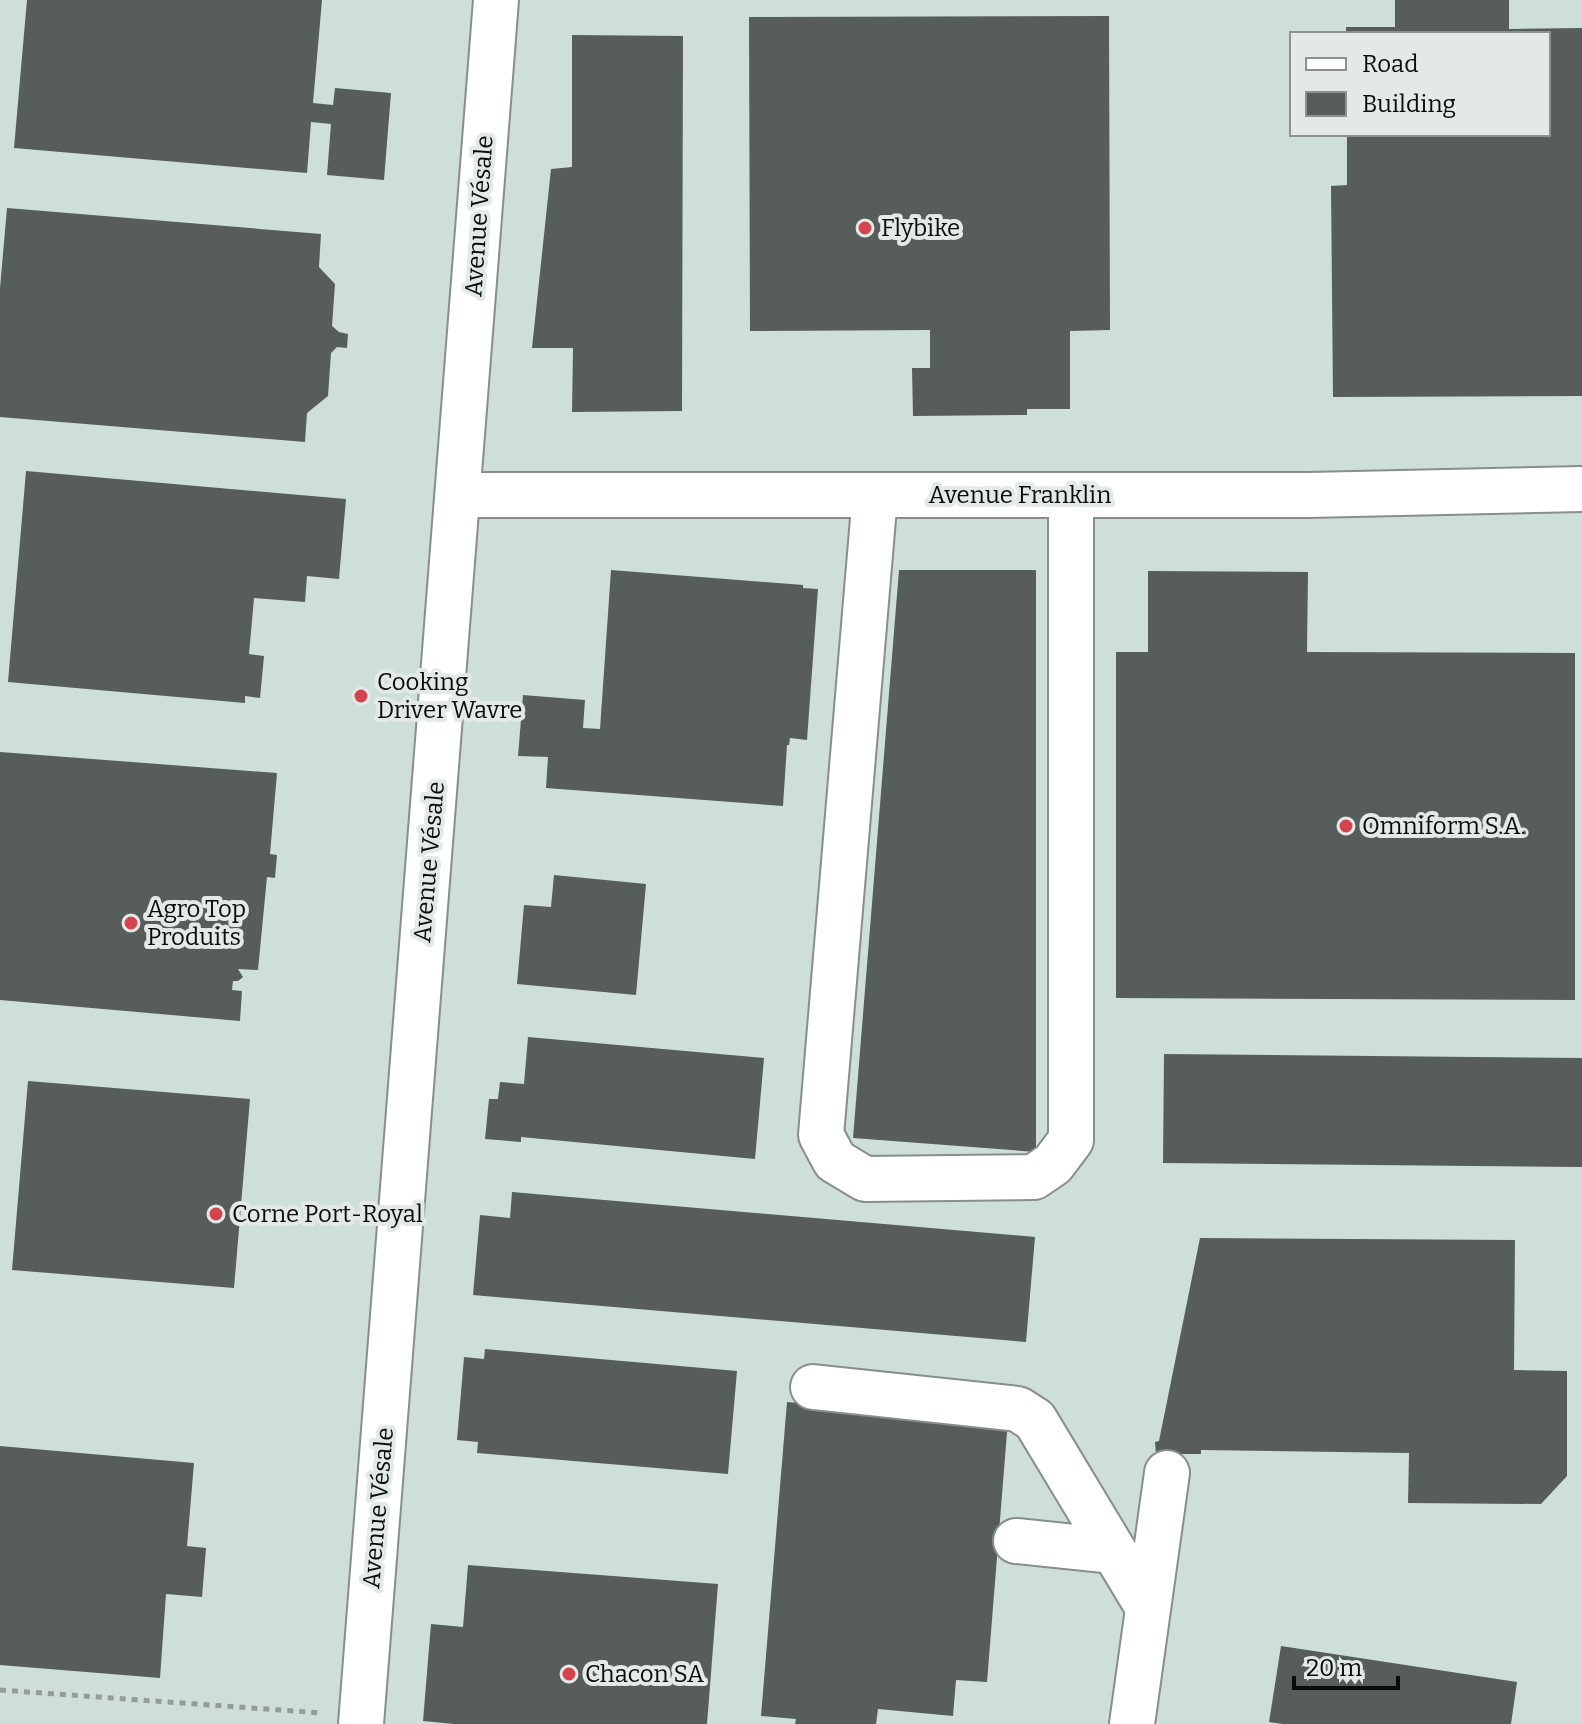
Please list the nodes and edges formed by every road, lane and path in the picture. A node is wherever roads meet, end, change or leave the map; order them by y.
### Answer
1 (496, 0) edge
2 (1582, 489) edge
3 (458, 495) junction
4 (875, 495) junction
5 (1071, 495) junction
6 (813, 1387) dead end
7 (1167, 1473) dead end
8 (1016, 1541) dead end
9 (1114, 1551) junction
10 (1147, 1606) junction
11 (0, 1690) edge
12 (361, 1720) edge
13 (1132, 1724) edge

1 - 3 street, Avenue Vésale
2 - 5 street, Avenue Franklin
3 - 4 street, Avenue Franklin
3 - 12 street, Avenue Vésale
4 - 5 street, Avenue Franklin
4 - 5 street
6 - 9 street
7 - 10 street
8 - 9 street
9 - 10 street
10 - 13 street
11 - 12 path

